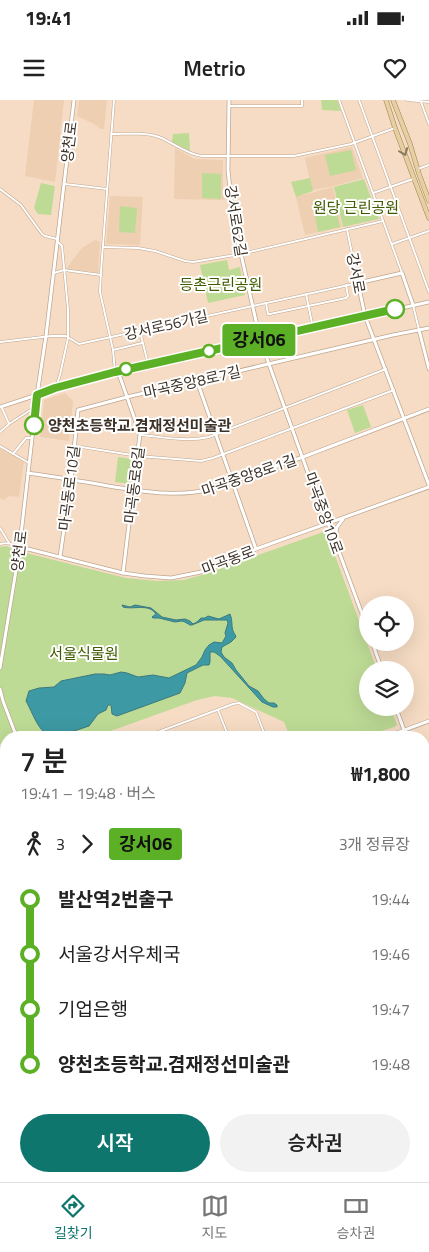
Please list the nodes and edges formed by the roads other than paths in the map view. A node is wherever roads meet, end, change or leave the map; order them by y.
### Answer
1 (74, 100) edge
2 (114, 100) edge
3 (229, 100) edge
4 (267, 100) edge
5 (302, 100) edge
6 (340, 100) edge
7 (359, 100) edge
8 (386, 100) edge
9 (393, 100) edge
10 (407, 100) edge
11 (412, 100) edge
12 (421, 102) junction
13 (429, 102) edge
14 (229, 106) junction
15 (266, 106) junction
16 (429, 124) edge
17 (395, 128) junction
18 (111, 134) junction
19 (372, 137) junction
20 (355, 143) junction
21 (228, 156) junction
22 (429, 165) edge
23 (418, 169) junction
24 (414, 178) junction
25 (64, 184) junction
26 (391, 187) junction
27 (0, 189) edge
28 (107, 189) junction
29 (373, 193) junction
30 (429, 202) edge
31 (429, 218) edge
32 (383, 221) junction
33 (347, 229) junction
34 (429, 231) edge
35 (409, 238) junction
36 (57, 240) junction
37 (392, 244) junction
38 (103, 246) junction
39 (241, 254) junction
40 (64, 270) junction
41 (53, 273) junction
42 (402, 273) junction
43 (101, 274) junction
44 (358, 283) junction
45 (346, 285) junction
46 (429, 292) edge
47 (306, 294) junction
48 (266, 302) junction
49 (429, 302) edge
50 (253, 305) junction
51 (308, 305) junction
52 (413, 305) junction
53 (365, 316) junction
54 (313, 328) junction
55 (429, 328) edge
56 (140, 330) junction
57 (419, 330) junction
58 (46, 336) junction
59 (110, 337) junction
60 (68, 338) junction
61 (260, 339) junction
62 (374, 339) junction
63 (0, 342) edge
64 (143, 343) junction
65 (113, 350) junction
66 (148, 364) junction
67 (268, 364) junction
68 (429, 369) edge
69 (386, 370) junction
70 (115, 372) junction
71 (197, 381) junction
72 (55, 388) junction
73 (394, 390) junction
74 (37, 395) junction
75 (127, 397) junction
76 (36, 406) junction
77 (1, 407) edge
78 (284, 408) junction
79 (429, 409) edge
80 (404, 419) junction
81 (9, 424) junction
82 (292, 429) junction
83 (0, 432) edge
84 (140, 434) junction
85 (216, 434) junction
86 (32, 438) junction
87 (0, 446) edge
88 (74, 446) junction
89 (13, 454) junction
90 (223, 455) junction
91 (138, 456) junction
92 (303, 456) junction
93 (29, 463) junction
94 (28, 473) junction
95 (71, 480) junction
96 (232, 481) junction
97 (429, 486) edge
98 (134, 490) junction
99 (343, 518) junction
100 (328, 524) junction
101 (0, 528) edge
102 (335, 541) junction
103 (9, 543) junction
104 (0, 544) edge
105 (20, 547) junction
106 (256, 549) junction
107 (60, 557) junction
108 (123, 573) junction
109 (359, 606) edge
110 (0, 668) edge
111 (0, 689) edge
112 (218, 710) junction
113 (399, 716) edge
114 (429, 720) edge
115 (404, 730) joint
116 (14, 731) edge
117 (161, 731) edge
118 (226, 731) edge
119 (263, 731) edge

1 - 25 street, 양천로
2 - 18 street
3 - 14 street, 강서로62길
4 - 15 street
5 - 15 street
6 - 20 street
7 - 19 street
8 - 17 main road
9 - 23 main road
10 - 11 street
11 - 12 street
12 - 13 street
12 - 16 street
14 - 15 street
14 - 21 street, 강서로62길
17 - 19 street
17 -> 24 main road
18 - 21 street
18 - 28 street
19 - 20 street
19 - 26 street
20 - 21 street
20 - 29 street
21 - 39 street, 강서로62길
22 - 23 street
23 - 30 main road
24 - 26 street
24 - 31 main road
25 - 28 street, 양천로
25 - 36 street, 양천로
26 - 29 street
26 - 35 street
27 - 36 street
28 - 38 street
29 - 32 street
32 - 33 street
32 - 37 street
33 - 39 street
33 - 44 street, 강서로
34 - 35 street
35 - 37 street
35 - 46 street
36 - 40 street
36 - 41 street, 양천로
37 - 42 street
38 - 39 street
38 - 43 street
39 - 50 street, 강서로62길
40 - 41 street
40 - 43 street
40 - 60 street
41 - 58 street, 양천로
42 - 44 street, 강서로56가길
42 - 52 street
43 - 59 street
44 - 45 street, 강서로56가길
44 - 53 street, 강서로
45 - 47 street, 강서로56가길
45 - 51 street
47 - 48 street, 강서로56가길
47 - 51 street
48 - 50 street, 강서로56가길
48 - 51 street
49 - 52 street
50 - 56 street, 강서로56가길
50 - 61 street, 강서로62길
51 - 54 street
52 - 53 street
52 - 57 street
53 - 54 street
53 - 62 street, 강서로
54 - 61 street
55 - 57 street, 마곡중앙8로7길
56 - 59 street, 강서로56가길
56 - 64 street
57 - 62 street, 마곡중앙8로7길
57 - 68 street
58 - 60 street
58 - 63 street
58 - 74 street, 양천로
59 - 60 street, 강서로56가길
59 - 65 street
60 - 72 street
61 - 66 street
61 - 67 street, 마곡중앙10로
62 - 67 street, 마곡중앙8로7길
62 - 69 street, 강서로
64 - 65 street
64 - 66 street
65 - 70 street
66 - 70 street
67 - 71 street, 마곡중앙8로7길
67 - 78 street, 마곡중앙10로
69 - 73 street, 강서로
69 - 78 street
70 - 72 street
70 - 75 street, 마곡동로8길
71 - 75 street, 마곡중앙8로7길
71 - 85 street
72 - 74 street
73 - 80 street, 강서로
73 - 82 street
74 - 76 street, 양천로
74 - 77 street
75 - 84 street, 마곡동로8길
75 - 88 street, 마곡동로10길
76 - 81 street
76 - 86 street, 양천로
77 - 81 street
78 - 82 street, 마곡중앙10로
78 - 85 street
79 - 80 street, 마곡중앙8로1길
80 - 92 street, 마곡중앙8로1길
80 - 97 street, 강서로
81 - 83 street
82 - 90 street
82 - 92 street, 마곡중앙10로
84 - 85 street
84 - 91 street, 마곡동로8길
85 - 90 street
86 - 89 street
86 - 93 street, 양천로
87 - 89 street
88 - 91 street
88 - 95 street, 마곡동로10길
89 - 93 street
90 - 91 street
90 - 96 street
91 - 98 street, 마곡동로8길
92 - 96 street, 마곡중앙8로1길
92 - 100 street, 마곡중앙10로
93 - 94 street, 양천로
94 - 95 street, 마곡중앙8로1길
94 - 105 street, 양천로
95 - 98 street, 마곡중앙8로1길
95 - 107 street, 마곡동로10길
96 - 98 street, 마곡중앙8로1길
96 - 106 street
97 - 99 street, 마곡동로
98 - 108 street, 마곡동로8길
99 - 100 street, 마곡동로
99 - 102 street
100 - 102 street, 마곡중앙10로
100 - 106 street, 마곡동로
101 - 103 street
102 - 109 street, 마곡중앙10로
103 - 104 street
103 - 105 street
105 - 107 street, 마곡동로
105 - 110 street, 양천로
106 - 108 street, 마곡동로
107 - 108 street, 마곡동로
111 - 116 street
112 - 117 street
112 - 118 street
112 - 119 street
113 - 115 street
114 - 115 street

